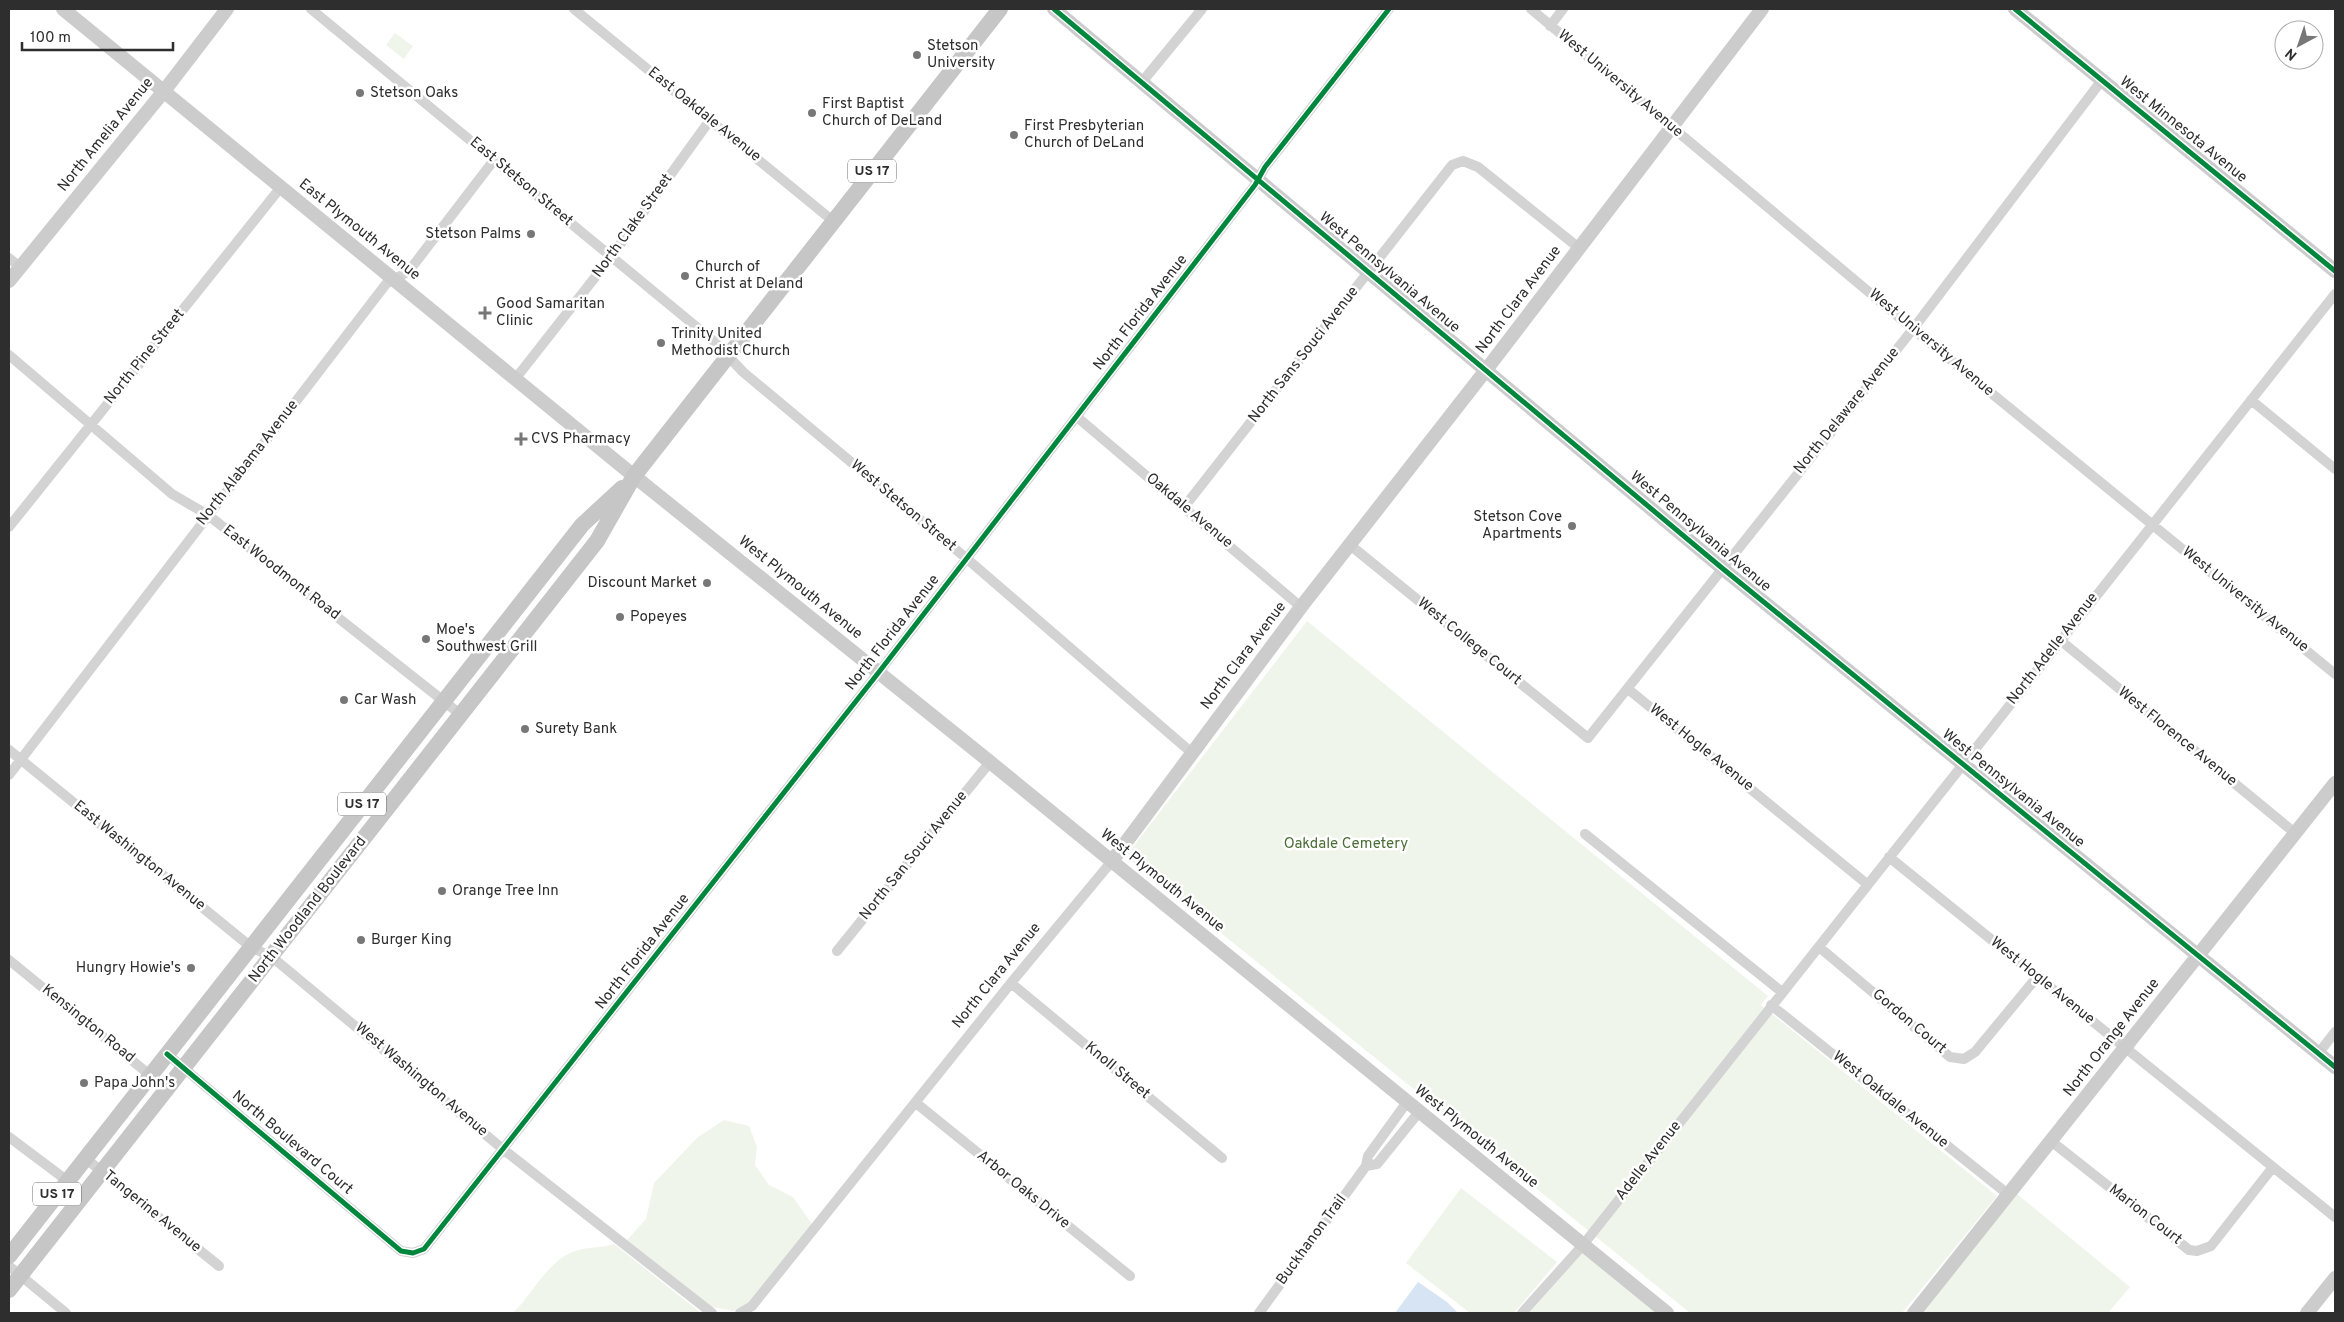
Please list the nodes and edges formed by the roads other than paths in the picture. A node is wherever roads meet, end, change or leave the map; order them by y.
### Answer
1 (63, 9) edge
2 (228, 9) edge
3 (311, 9) edge
4 (574, 9) edge
5 (1000, 9) edge
6 (1054, 9) edge
7 (1202, 9) edge
8 (1389, 9) edge
9 (1531, 9) edge
10 (1563, 9) edge
11 (1762, 9) edge
12 (2015, 9) edge
13 (1550, 26) junction
14 (2102, 80) junction
15 (1142, 82) junction
16 (164, 91) junction
17 (710, 120) junction
18 (1672, 128) junction
19 (494, 160) junction
20 (1257, 179) junction
21 (281, 187) junction
22 (833, 220) junction
23 (1579, 248) junction
24 (612, 257) junction
25 (14, 263) edge
26 (2335, 271) edge
27 (1369, 272) junction
28 (395, 280) junction
29 (9, 281) edge
30 (2335, 294) edge
31 (1913, 329) junction
32 (9, 355) edge
33 (728, 356) junction
34 (1486, 370) junction
35 (516, 378) junction
36 (2251, 400) junction
37 (1077, 417) junction
38 (90, 426) junction
39 (2335, 468) edge
40 (634, 476) junction
41 (1185, 506) junction
42 (208, 516) junction
43 (2151, 524) junction
44 (9, 527) edge
45 (1350, 545) junction
46 (966, 558) junction
47 (1722, 568) junction
48 (1301, 607) junction
49 (2060, 640) junction
50 (879, 672) junction
51 (2335, 674) edge
52 (1628, 689) junction
53 (444, 701) junction
54 (460, 714) junction
55 (1588, 738) joint
56 (9, 750) edge
57 (1192, 753) junction
58 (20, 759) junction
59 (990, 762) junction
60 (1962, 764) junction
61 (9, 775) edge
62 (2335, 783) edge
63 (2295, 833) junction
64 (1585, 834) dead end
65 (1889, 857) junction
66 (1112, 861) junction
67 (1867, 884) junction
68 (251, 947) junction
69 (1819, 947) junction
70 (837, 951) dead end
71 (272, 956) junction
72 (2198, 956) junction
73 (9, 960) edge
74 (2037, 977) junction
75 (1011, 983) junction
76 (1782, 992) junction
77 (1771, 1005) junction
78 (2335, 1032) edge
79 (2124, 1047) junction
80 (166, 1054) junction
81 (2318, 1054) junction
82 (2335, 1067) edge
83 (184, 1068) junction
84 (150, 1075) junction
85 (167, 1089) junction
86 (1407, 1102) junction
87 (916, 1103) junction
88 (1419, 1112) junction
89 (9, 1137) edge
90 (2051, 1141) junction
91 (504, 1150) junction
92 (85, 1158) junction
93 (1222, 1158) dead end
94 (1366, 1166) junction
95 (2273, 1167) junction
96 (102, 1172) junction
97 (67, 1180) junction
98 (85, 1194) junction
99 (2009, 1195) junction
100 (2335, 1217) edge
101 (1583, 1245) junction
102 (402, 1251) joint
103 (9, 1256) edge
104 (219, 1266) dead end
105 (15, 1271) edge
106 (1130, 1276) dead end
107 (2335, 1278) edge
108 (9, 1290) edge
109 (66, 1313) edge
110 (712, 1313) edge
111 (740, 1313) edge
112 (1259, 1313) edge
113 (1522, 1313) edge
114 (1667, 1313) edge
115 (1914, 1313) edge
116 (2307, 1313) edge

1 - 16 street, East Plymouth Avenue
2 - 16 street, North Amelia Avenue
3 - 19 street, East Stetson Street
4 - 17 street, East Oakdale Avenue
5 - 22 main road, North Woodland Boulevard / US 17
6 - 15 street, West Pennsylvania Avenue
7 - 15 street
8 - 20 street, North Florida Avenue
9 - 13 street, West University Avenue
10 - 13 street
11 - 18 street, North Clara Avenue
12 - 14 street, West Minnesota Avenue
13 - 18 street, West University Avenue
14 - 26 street, West Minnesota Avenue
14 - 31 street, North Delaware Avenue
15 - 20 street, West Pennsylvania Avenue
16 - 21 street, East Plymouth Avenue
16 - 25 street, North Amelia Avenue
17 - 22 street, East Oakdale Avenue
17 - 24 street, North Clake Street
18 - 23 street, North Clara Avenue
18 - 31 street, West University Avenue
19 - 24 street, East Stetson Street
19 - 28 street, North Alabama Avenue
20 - 27 street, West Pennsylvania Avenue
20 - 37 street, North Florida Avenue
21 - 28 street, East Plymouth Avenue
21 - 38 street, North Pine Street
22 - 33 main road, North Woodland Boulevard / US 17
23 - 27 street, North Sans Souci Avenue
23 - 34 street, North Clara Avenue
24 - 33 street, East Stetson Street
24 - 35 street, North Clake Street
25 - 29 street, North Amelia Avenue
27 - 34 street, West Pennsylvania Avenue
27 - 41 street, North Sans Souci Avenue
28 - 35 street, East Plymouth Avenue
28 - 42 street, North Alabama Avenue
30 - 36 street, North Adelle Avenue
31 - 43 street, West University Avenue
31 - 47 street, North Delaware Avenue
32 - 38 street, East Woodmont Road
33 - 40 main road, North Woodland Boulevard / US 17
33 - 46 street, West Stetson Street
34 - 45 street, North Clara Avenue
34 - 47 street, West Pennsylvania Avenue
35 - 40 street, East Plymouth Avenue
36 - 39 street
36 - 43 street, North Adelle Avenue
37 - 41 street, Oakdale Avenue
37 - 46 street, North Florida Avenue
38 - 42 street, East Woodmont Road
38 - 44 street, North Pine Street
40 - 50 street, West Plymouth Avenue
40 - 53 main road, North Woodland Boulevard / US 17
40 - 54 main road, North Woodland Boulevard / US 17
41 - 48 street, Oakdale Avenue
42 - 53 street, East Woodmont Road
42 - 58 street, North Alabama Avenue
43 - 49 street, North Adelle Avenue
43 - 51 street, West University Avenue
45 - 48 street, North Clara Avenue
45 - 55 street, West College Court
46 - 50 street, North Florida Avenue
46 - 57 street, West Stetson Street
47 - 52 street, North Delaware Avenue
47 - 60 street, West Pennsylvania Avenue
48 - 57 street, North Clara Avenue
49 - 60 street, North Adelle Avenue
49 - 63 street, West Florence Avenue
50 - 59 street, West Plymouth Avenue
50 - 91 street, North Florida Avenue
52 - 55 street, North Delaware Avenue
52 - 67 street, West Hogle Avenue
53 - 54 street, East Woodmont Road
53 - 68 main road, North Woodland Boulevard / US 17
54 - 71 main road, North Woodland Boulevard / US 17
56 - 58 street, East Washington Avenue
57 - 66 street, North Clara Avenue
58 - 61 street, North Alabama Avenue
58 - 68 street, East Washington Avenue
59 - 66 street, West Plymouth Avenue
59 - 70 street, North San Souci Avenue
60 - 65 street, North Adelle Avenue
60 - 72 street, West Pennsylvania Avenue
62 - 63 street, North Orange Avenue
63 - 72 street, North Orange Avenue
64 - 76 street
65 - 67 street, North Adelle Avenue
65 - 74 street, West Hogle Avenue
66 - 75 street, North Clara Avenue
66 - 86 street, West Plymouth Avenue
67 - 69 street, North Adelle Avenue
68 - 71 street, East Washington Avenue
68 - 80 main road, North Woodland Boulevard / US 17
69 - 74 street, Gordon Court
69 - 76 street, North Adelle Avenue
71 - 83 main road, North Woodland Boulevard / US 17
71 - 91 street, West Washington Avenue
72 - 79 street, North Orange Avenue
72 - 81 street, West Pennsylvania Avenue
73 - 84 street, Kensington Road
74 - 79 street, West Hogle Avenue
75 - 87 street, North Clara Avenue
75 - 93 street, Knoll Street
76 - 77 street, North Adelle Avenue
77 - 99 street, West Oakdale Avenue
77 - 101 street, Adelle Avenue
78 - 81 street
79 - 90 street, North Orange Avenue
79 - 95 street, West Hogle Avenue
80 - 83 street, North Boulevard Court
80 - 84 main road, North Woodland Boulevard / US 17
81 - 82 street, West Pennsylvania Avenue
83 - 85 main road, North Woodland Boulevard / US 17
83 - 102 street, North Boulevard Court
84 - 85 street, Kensington Road
84 - 92 main road, North Woodland Boulevard / US 17
85 - 96 main road, North Woodland Boulevard / US 17
86 - 88 street, West Plymouth Avenue
86 - 94 street, Buckhanon Trail
87 - 106 street, Arbor Oaks Drive
87 - 111 street, North Clara Avenue
88 - 94 street, Buckhanon Trail
88 - 101 street, West Plymouth Avenue
89 - 97 street
90 - 95 street, Marion Court
90 - 99 street, North Orange Avenue
91 - 102 street, North Florida Avenue
91 - 110 street, West Washington Avenue
92 - 96 street, Tangerine Avenue
92 - 97 main road, North Woodland Boulevard / US 17
94 - 112 street, Buckhanon Trail
95 - 100 street, West Hogle Avenue
96 - 98 main road, North Woodland Boulevard / US 17
96 - 104 street, Tangerine Avenue
97 - 98 street
97 - 103 main road, North Woodland Boulevard / US 17
98 - 105 main road, North Woodland Boulevard / US 17
99 - 115 street, North Orange Avenue
101 - 113 street, Adelle Avenue
101 - 114 street, West Plymouth Avenue
105 - 108 main road, North Woodland Boulevard / US 17
105 - 109 street
107 - 116 street

